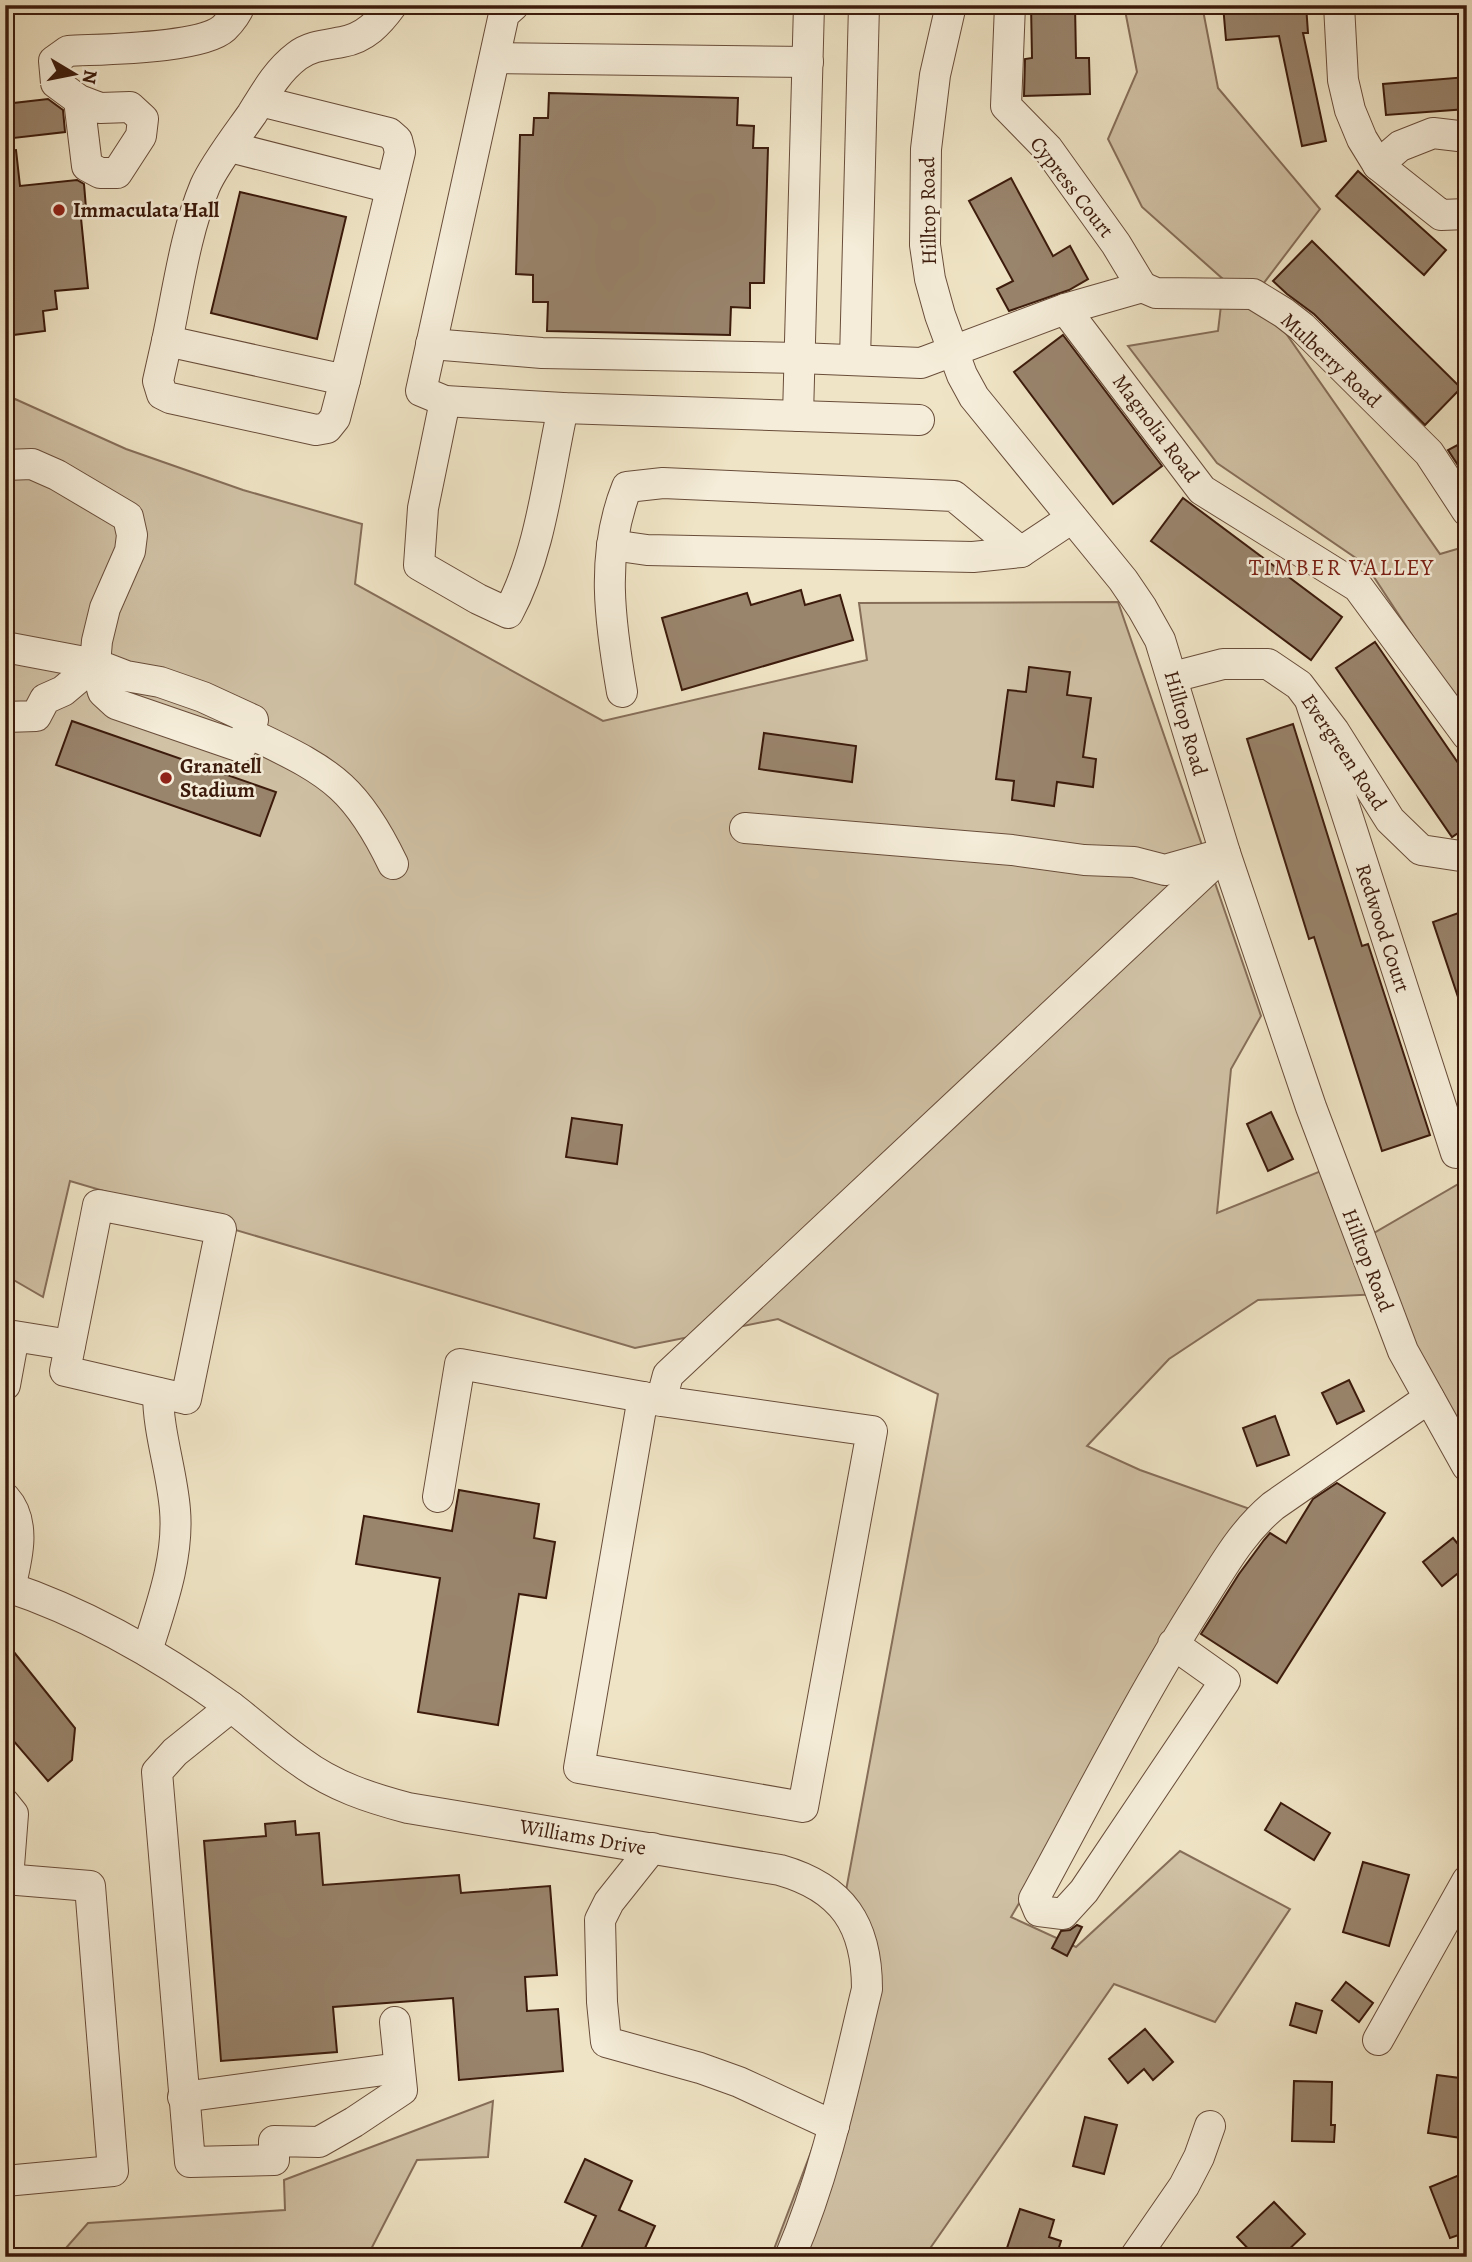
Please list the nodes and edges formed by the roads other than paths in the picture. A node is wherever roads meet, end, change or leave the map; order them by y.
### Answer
1 (240, 5) edge
2 (514, 5) edge
3 (809, 5) edge
4 (864, 5) edge
5 (951, 5) edge
6 (1010, 5) edge
7 (1339, 5) edge
8 (388, 9) edge
9 (495, 58) junction
10 (808, 62) junction
11 (79, 100) dead end
12 (260, 101) junction
13 (1467, 137) edge
14 (230, 147) junction
15 (1378, 165) junction
16 (391, 188) junction
17 (1467, 214) edge
18 (1142, 288) junction
19 (1065, 309) junction
20 (167, 341) junction
21 (431, 344) junction
22 (953, 352) junction
23 (799, 358) junction
24 (855, 360) junction
25 (345, 380) junction
26 (445, 401) junction
27 (563, 408) junction
28 (798, 416) junction
29 (919, 420) dead end
30 (5, 465) edge
31 (1467, 511) edge
32 (1072, 518) junction
33 (612, 545) junction
34 (1021, 552) junction
35 (5, 647) edge
36 (95, 664) junction
37 (1173, 677) junction
38 (622, 692) dead end
39 (1311, 703) junction
40 (5, 717) edge
41 (1467, 735) edge
42 (745, 828) dead end
43 (1399, 831) junction
44 (1359, 851) junction
45 (1225, 853) junction
46 (1467, 857) edge
47 (393, 864) dead end
48 (1456, 1153) dead end
49 (10, 1335) edge
50 (70, 1345) junction
51 (5, 1385) edge
52 (158, 1393) junction
53 (1429, 1398) junction
54 (652, 1399) junction
55 (1467, 1466) edge
56 (438, 1497) dead end
57 (5, 1498) edge
58 (7, 1587) edge
59 (1172, 1644) junction
60 (147, 1651) junction
61 (231, 1707) junction
62 (5, 1804) edge
63 (652, 1848) junction
64 (7, 1879) edge
65 (1467, 1881) edge
66 (395, 2022) dead end
67 (1378, 2040) dead end
68 (398, 2068) junction
69 (183, 2097) junction
70 (834, 2126) junction
71 (1210, 2126) dead end
72 (5, 2181) edge
73 (790, 2257) edge
74 (1135, 2257) edge

1 - 11 street
2 - 9 street
3 - 10 street
4 - 24 street
5 - 22 street, Hilltop Road
6 - 18 street, Cypress Court
7 - 15 street
8 - 12 street
9 - 10 street
9 - 21 street
10 - 23 street
12 - 14 street
12 - 16 street
13 - 15 street
14 - 16 street
14 - 20 street
15 - 17 street
16 - 25 street
18 - 19 street, Mulberry Road
18 - 31 street, Mulberry Road
19 - 22 street, Mulberry Road
19 - 41 street, Magnolia Road
20 - 25 street
20 - 25 street
21 - 23 street, Mulberry Road
21 - 26 street
22 - 24 street, Mulberry Road
22 - 32 street, Hilltop Road
23 - 24 street, Mulberry Road
23 - 28 street
26 - 27 street
26 - 27 street
27 - 28 street
28 - 29 street
30 - 36 street
32 - 34 street
32 - 37 street, Hilltop Road
33 - 34 street
33 - 34 street
33 - 38 street
35 - 36 street
36 - 40 street
36 - 47 street
37 - 39 street, Evergreen Road
37 - 45 street, Hilltop Road
39 - 43 street, Evergreen Road
39 - 44 street, Redwood Court
42 - 45 street
43 - 44 street
43 - 46 street, Evergreen Road
44 - 48 street, Redwood Court
45 - 53 street, Hilltop Road
45 - 54 street
49 - 50 street
49 - 51 street
50 - 52 street
50 - 52 street
52 - 60 street
53 - 55 street, Hilltop Road
53 - 59 street
54 - 54 street
54 - 56 street
57 - 58 street
58 - 60 street, Williams Drive
59 - 59 street
60 - 61 street, Williams Drive
61 - 63 street, Williams Drive
61 - 69 street
62 - 64 street
63 - 70 street, Williams Drive
63 - 70 street
64 - 72 street
65 - 67 street
66 - 68 street
68 - 69 street
68 - 69 street
70 - 73 street, Williams Drive
71 - 74 street

